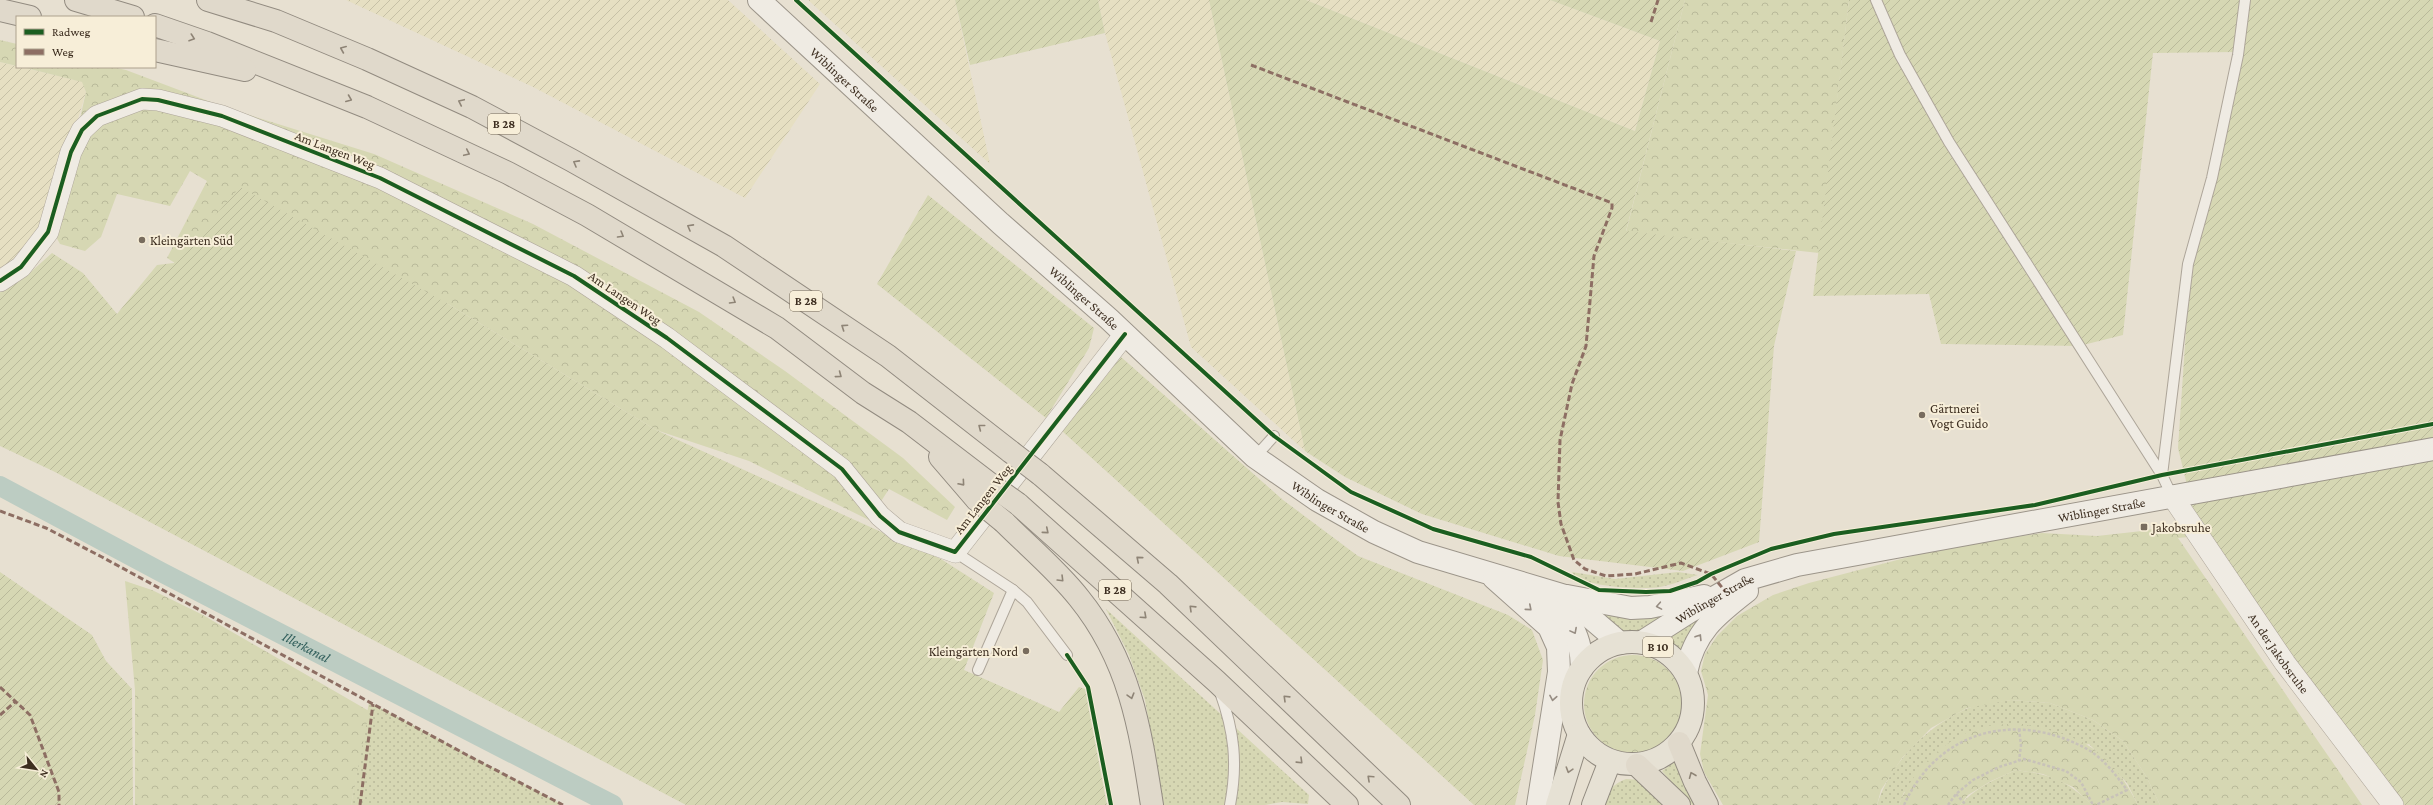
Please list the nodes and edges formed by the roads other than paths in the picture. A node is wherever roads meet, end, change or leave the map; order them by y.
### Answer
1 (76, 0) edge
2 (208, 0) edge
3 (237, 0) edge
4 (759, 0) edge
5 (1876, 0) edge
6 (2245, 0) edge
7 (0, 10) edge
8 (26, 16) edge
9 (130, 16) edge
10 (276, 21) junction
11 (156, 25) edge
12 (156, 50) edge
13 (313, 84) junction
14 (0, 281) edge
15 (1125, 334) junction
16 (1274, 436) dead end
17 (2433, 449) edge
18 (1255, 457) junction
19 (2162, 475) junction
20 (984, 492) junction
21 (2172, 496) junction
22 (955, 552) junction
23 (1489, 573) junction
24 (1770, 574) junction
25 (1527, 584) junction
26 (1013, 590) junction
27 (1724, 591) junction
28 (1565, 596) junction
29 (1642, 642) junction
30 (1620, 643) junction
31 (1067, 655) dead end
32 (1582, 668) junction
33 (978, 670) dead end
34 (1686, 673) junction
35 (1216, 680) junction
36 (1579, 734) junction
37 (1679, 744) junction
38 (1610, 761) junction
39 (1637, 765) junction
40 (1152, 805) edge
41 (1230, 805) edge
42 (1346, 805) edge
43 (1399, 805) edge
44 (1538, 805) edge
45 (1557, 805) edge
46 (1593, 805) edge
47 (1679, 805) edge
48 (1707, 805) edge
49 (2393, 805) edge

1 - 9 highway
2 - 10 highway, B 28
3 - 10 highway
4 - 15 main road, Wiblinger Straße
5 - 19 lane
6 - 19 lane
7 - 8 highway
43 -> 10 highway, B 28, bridge
11 -> 13 highway
12 - 13 highway
13 -> 20 highway
14 - 22 street, Am Langen Weg
15 - 18 main road, Wiblinger Straße
15 - 22 street, Am Langen Weg
16 - 18 lane
17 - 21 main road, Wiblinger Straße
18 - 23 main road, Wiblinger Straße
19 - 21 lane
20 -> 35 highway, B 28, bridge
20 -> 40 highway, bridge
21 - 24 main road, Wiblinger Straße
21 - 49 street, An der Jakobsruhe
22 - 26 lane
23 - 25 main road, Wiblinger Straße
23 -> 44 main road
24 - 27 main road, Wiblinger Straße
34 -> 24 main road, Wiblinger Straße
25 - 28 main road, Wiblinger Straße
25 -> 32 main road, Wiblinger Straße
26 - 31 lane
26 - 33 lane
27 -> 28 main road
27 - 29 main road, Wiblinger Straße
28 - 30 main road, Wiblinger Straße
29 - 30 main road, B 10
29 - 34 main road, B 10
30 - 32 main road, B 10
32 - 36 main road, B 10
34 - 37 main road, B 10
35 - 41 lane
35 -> 42 highway, B 28
36 - 38 main road, B 10
36 -> 45 main road
37 - 39 main road, B 10
48 -> 37 highway
38 - 39 main road, B 10
38 - 46 main road
39 - 47 highway

